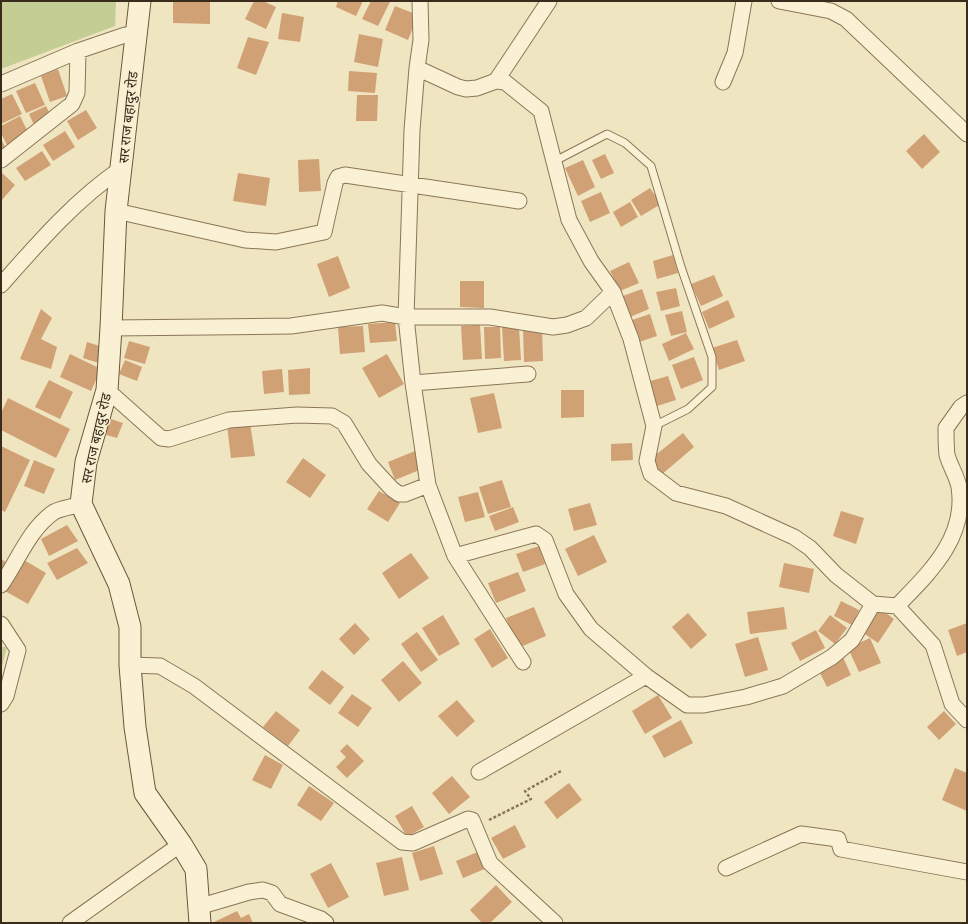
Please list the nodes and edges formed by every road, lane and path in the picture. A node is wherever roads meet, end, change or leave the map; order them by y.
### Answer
1 (140, 1) edge
2 (420, 1) edge
3 (549, 1) edge
4 (744, 1) edge
5 (779, 1) edge
6 (136, 35) junction
7 (78, 51) junction
8 (417, 68) junction
9 (496, 81) junction
10 (723, 82) dead end
11 (1, 84) edge
12 (967, 134) edge
13 (1, 160) edge
14 (555, 161) junction
15 (122, 168) junction
16 (411, 185) junction
17 (519, 201) dead end
18 (116, 211) junction
19 (1, 285) edge
20 (613, 292) junction
21 (406, 317) junction
22 (111, 328) junction
23 (528, 374) dead end
24 (413, 383) junction
25 (107, 390) junction
26 (967, 403) edge
27 (654, 426) junction
28 (428, 485) junction
29 (81, 504) junction
30 (455, 556) junction
31 (1, 585) edge
32 (873, 604) junction
33 (897, 606) junction
34 (1, 624) edge
35 (523, 662) dead end
36 (130, 665) junction
37 (646, 676) junction
38 (1, 704) edge
39 (967, 720) edge
40 (561, 771) dead end
41 (479, 772) dead end
42 (476, 827) junction
43 (181, 844) junction
44 (726, 868) dead end
45 (967, 872) edge
46 (199, 915) edge
47 (78, 921) edge
48 (326, 923) edge
49 (555, 923) edge

1 - 6 street, सर राज बहादुर रोड
2 - 8 street
3 - 9 street
4 - 10 street
5 - 12 street
6 - 7 street
6 - 15 street, सर राज बहादुर रोड
7 - 11 street
7 - 13 street
8 - 9 street
8 - 16 street
9 - 14 street
14 - 20 street
14 - 27 lane
15 - 18 street, सर राज बहादुर रोड
15 - 19 street
16 - 17 street
16 - 18 street
16 - 21 street
18 - 22 street, सर राज बहादुर रोड
20 - 21 street
20 - 27 street
21 - 22 street
21 - 24 street
22 - 25 street, सर राज बहादुर रोड
23 - 24 street
24 - 28 street
25 - 28 street
25 - 29 street, सर राज बहादुर रोड
26 - 33 street
27 - 32 street
28 - 30 street
29 - 31 street
29 - 36 street
30 - 35 street
30 - 37 street
32 - 33 street
32 - 37 street
33 - 39 street
34 - 38 street
36 - 42 street
36 - 43 street
37 - 41 street
40 - 42 path
42 - 49 street
43 - 46 street
43 - 47 street
44 - 45 street
46 - 48 street

